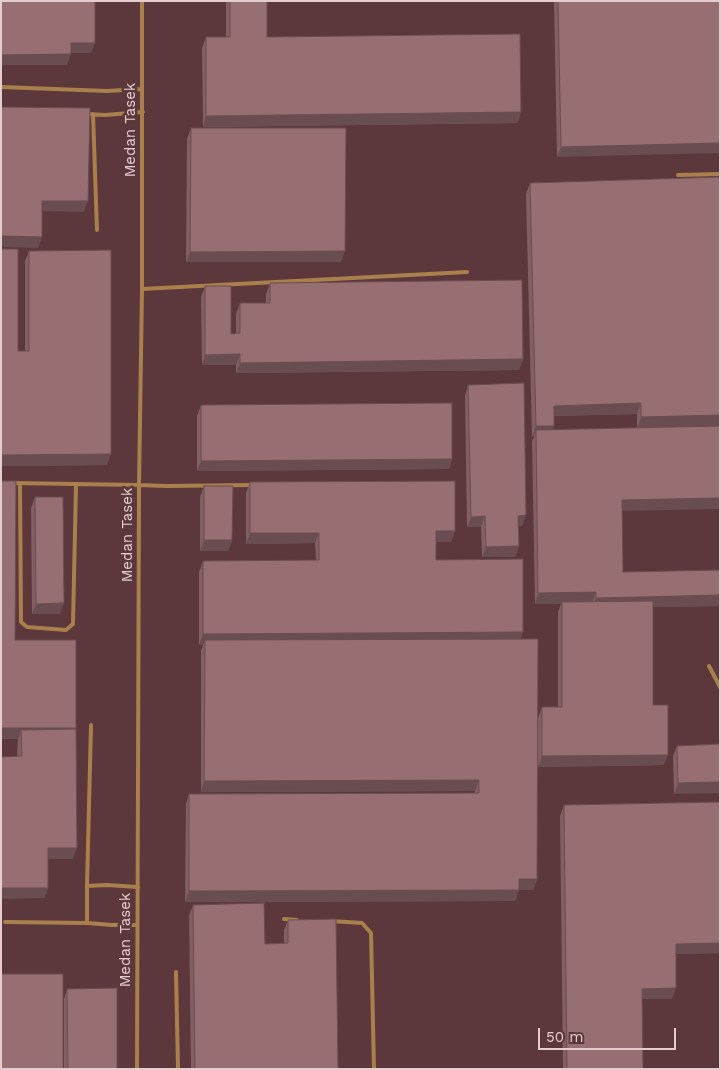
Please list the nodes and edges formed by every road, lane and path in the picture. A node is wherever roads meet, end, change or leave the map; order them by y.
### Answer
1 (142, 1) edge
2 (1, 88) edge
3 (142, 89) junction
4 (143, 112) junction
5 (84, 114) edge
6 (93, 114) junction
7 (720, 174) edge
8 (678, 175) dead end
9 (97, 230) dead end
10 (467, 272) dead end
11 (142, 289) junction
12 (11, 483) edge
13 (20, 484) junction
14 (76, 485) junction
15 (139, 485) junction
16 (257, 485) edge
17 (709, 666) dead end
18 (720, 687) edge
19 (91, 725) dead end
20 (87, 886) junction
21 (138, 887) junction
22 (284, 919) dead end
23 (303, 920) edge
24 (323, 921) edge
25 (5, 922) dead end
26 (87, 923) junction
27 (138, 925) junction
28 (176, 972) dead end
29 (137, 1069) edge
30 (178, 1069) edge
31 (374, 1069) edge

1 - 3 lane, Medan Tasek
2 - 3 lane
3 - 4 lane, Medan Tasek
4 - 6 lane
4 - 11 lane, Medan Tasek
5 - 6 lane
6 - 9 lane
7 - 8 lane
10 - 11 lane
11 - 15 lane, Medan Tasek
12 - 13 lane
13 - 14 lane
13 - 14 lane
14 - 15 lane
15 - 16 lane
15 - 21 lane, Medan Tasek
17 - 18 lane
19 - 20 lane
20 - 21 lane
20 - 26 lane
21 - 27 lane, Medan Tasek
22 - 23 lane
24 - 31 lane
25 - 26 lane
26 - 27 lane
27 - 29 lane, Medan Tasek
28 - 30 lane

